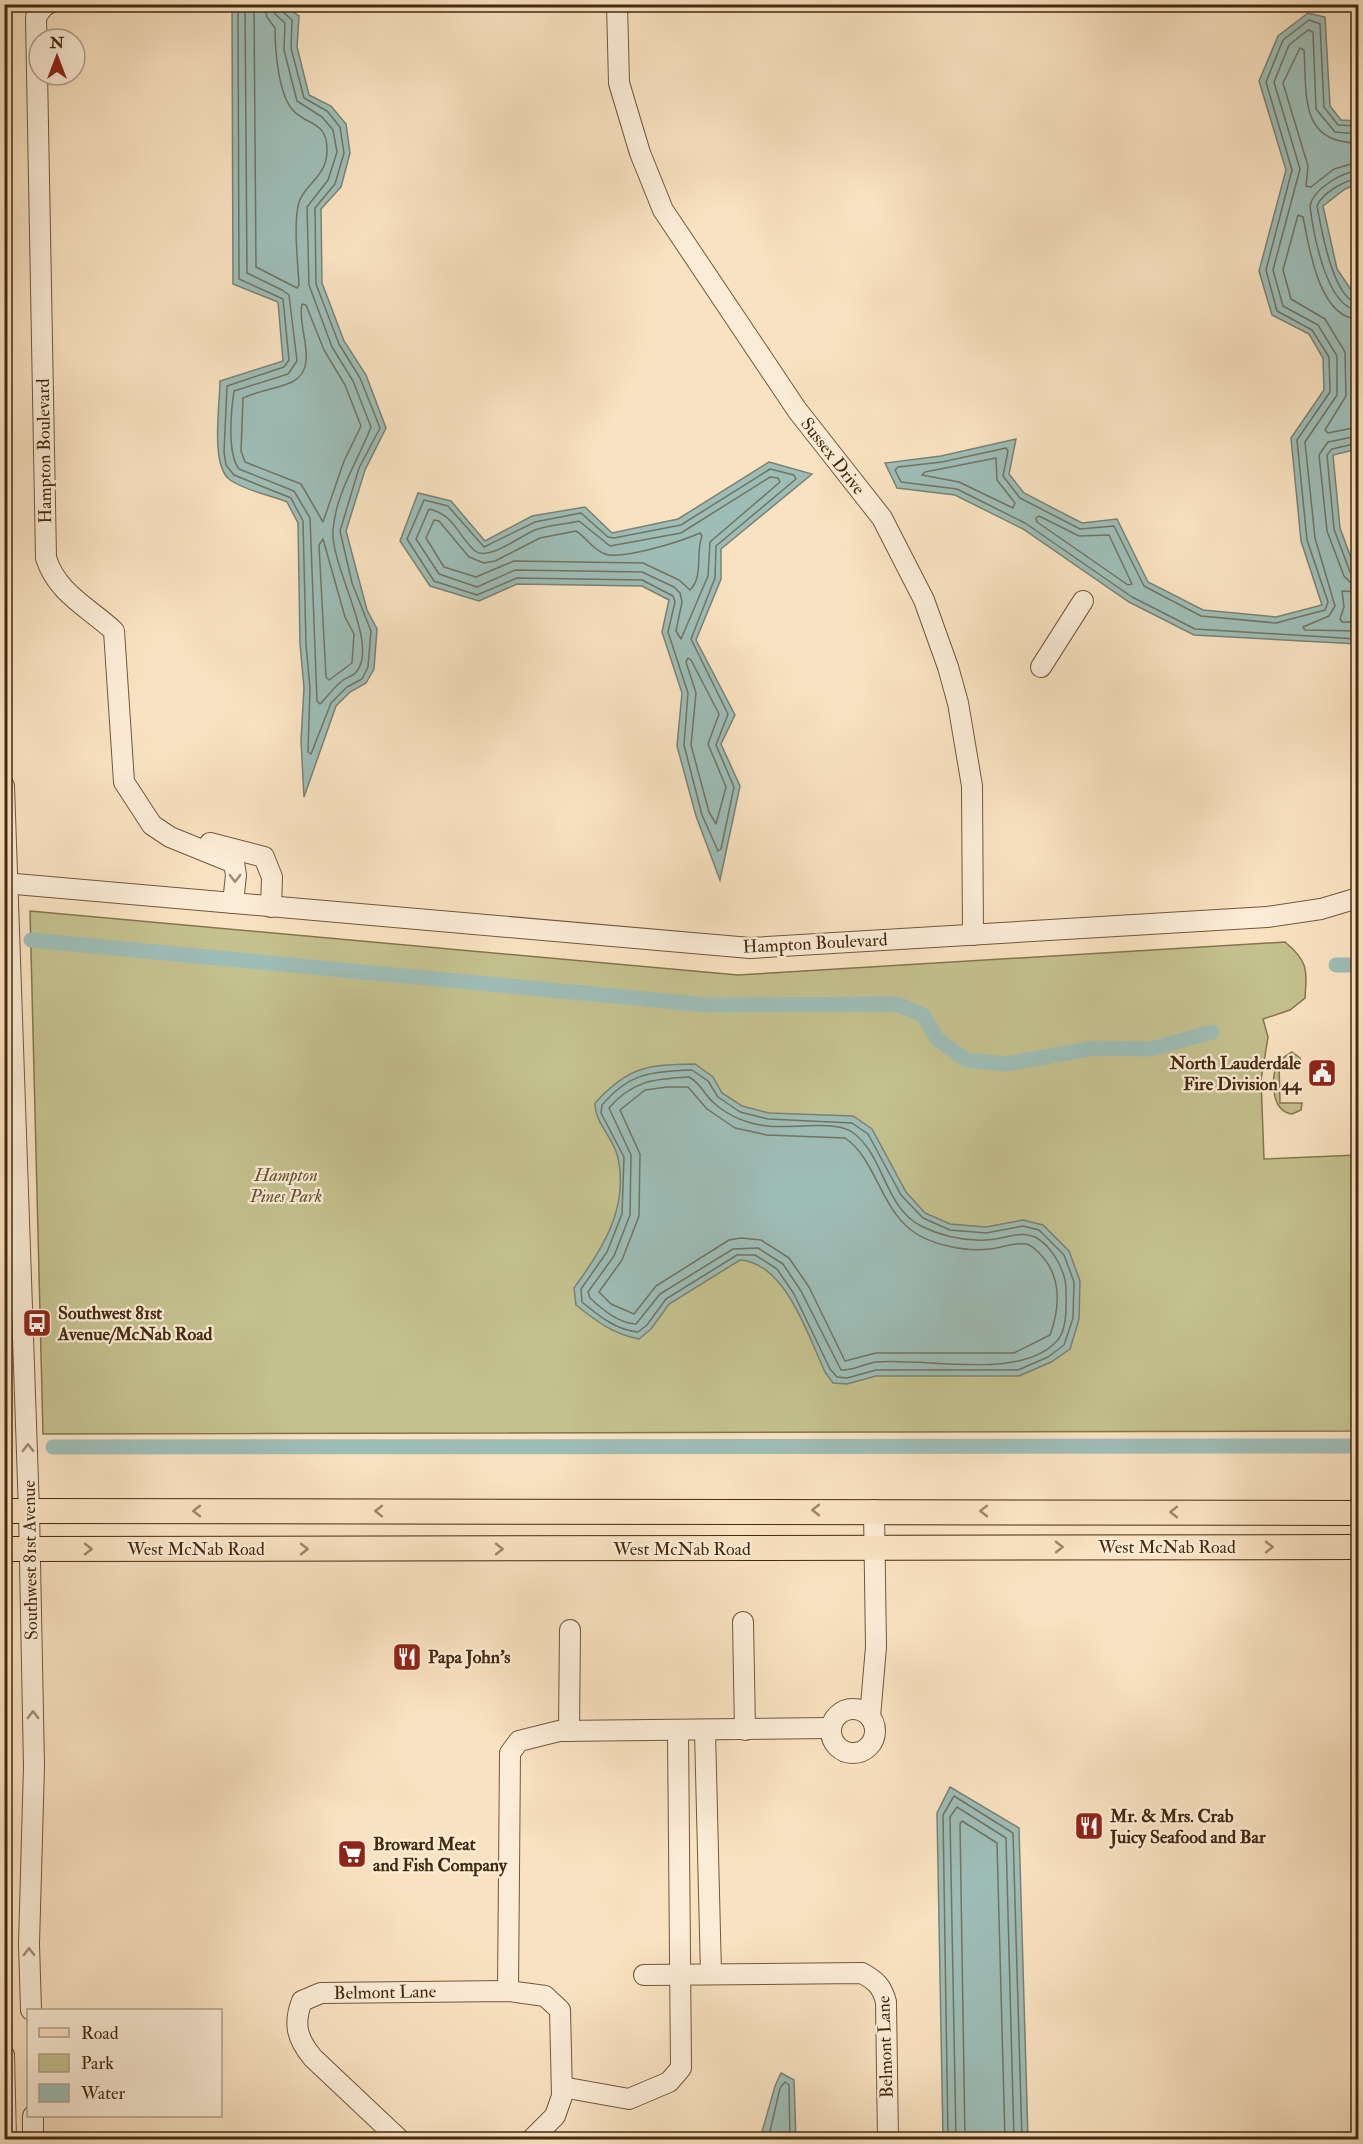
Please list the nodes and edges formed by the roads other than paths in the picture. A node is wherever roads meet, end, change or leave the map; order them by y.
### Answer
1 (48, 4) edge
2 (617, 4) edge
3 (1083, 601) dead end
4 (1041, 667) dead end
5 (4, 786) edge
6 (192, 842) junction
7 (6, 883) edge
8 (1359, 898) edge
9 (233, 903) junction
10 (270, 908) junction
11 (973, 935) junction
12 (8, 1049) edge
13 (437, 1510) junction
14 (874, 1510) junction
15 (4, 1511) edge
16 (29, 1511) junction
17 (1333, 1513) junction
18 (1359, 1513) edge
19 (1169, 1546) junction
20 (1359, 1547) edge
21 (4, 1549) edge
22 (30, 1549) junction
23 (438, 1549) junction
24 (875, 1549) junction
25 (743, 1622) dead end
26 (570, 1630) dead end
27 (876, 1647) junction
28 (850, 1709) junction
29 (870, 1717) junction
30 (830, 1728) junction
31 (745, 1730) junction
32 (569, 1731) junction
33 (678, 1731) junction
34 (705, 1731) junction
35 (711, 1974) junction
36 (644, 1975) dead end
37 (681, 1975) junction
38 (508, 1991) junction
39 (31, 2009) edge
40 (4, 2055) edge
41 (562, 2087) junction
42 (33, 2117) edge
43 (6, 2139) edge
44 (33, 2139) edge
45 (400, 2139) edge
46 (531, 2139) edge
47 (888, 2139) edge

1 - 6 street, Hampton Boulevard
2 - 11 street, Sussex Drive
3 - 4 street
5 - 7 street, Southwest 81st Avenue
6 -> 9 street, Hampton Boulevard
6 - 10 street
7 - 9 street, Hampton Boulevard
7 - 12 street, Southwest 81st Avenue
8 - 11 street, Hampton Boulevard
9 - 10 street, Hampton Boulevard
10 - 11 street, Hampton Boulevard
16 -> 12 street, Southwest 81st Avenue
14 -> 13 main road, West McNab Road
13 -> 16 main road, West McNab Road
13 - 23 main road
17 -> 14 main road, West McNab Road
14 - 24 street
15 - 16 main road, West McNab Road
16 - 22 street, Southwest 81st Avenue
17 - 18 main road, West McNab Road
17 - 19 main road
19 -> 20 main road, West McNab Road
24 -> 19 main road, West McNab Road
21 - 22 main road, West McNab Road
22 -> 23 main road, West McNab Road
39 -> 22 street, Southwest 81st Avenue
23 -> 24 main road, West McNab Road
24 - 27 street
25 - 31 street
26 - 32 street
27 - 28 street
27 - 29 street
28 - 29 street
28 - 30 street
29 - 30 street
30 - 31 street
31 - 34 street
32 - 33 street
32 - 38 street
33 - 34 street
33 - 37 street
34 - 35 street
35 - 37 street, Belmont Lane
35 - 47 street, Belmont Lane
36 - 37 street, Belmont Lane
37 - 41 street
38 - 41 street, Belmont Lane
38 - 45 street, Belmont Lane
40 - 43 street
41 - 46 street, Belmont Lane
42 - 44 street

